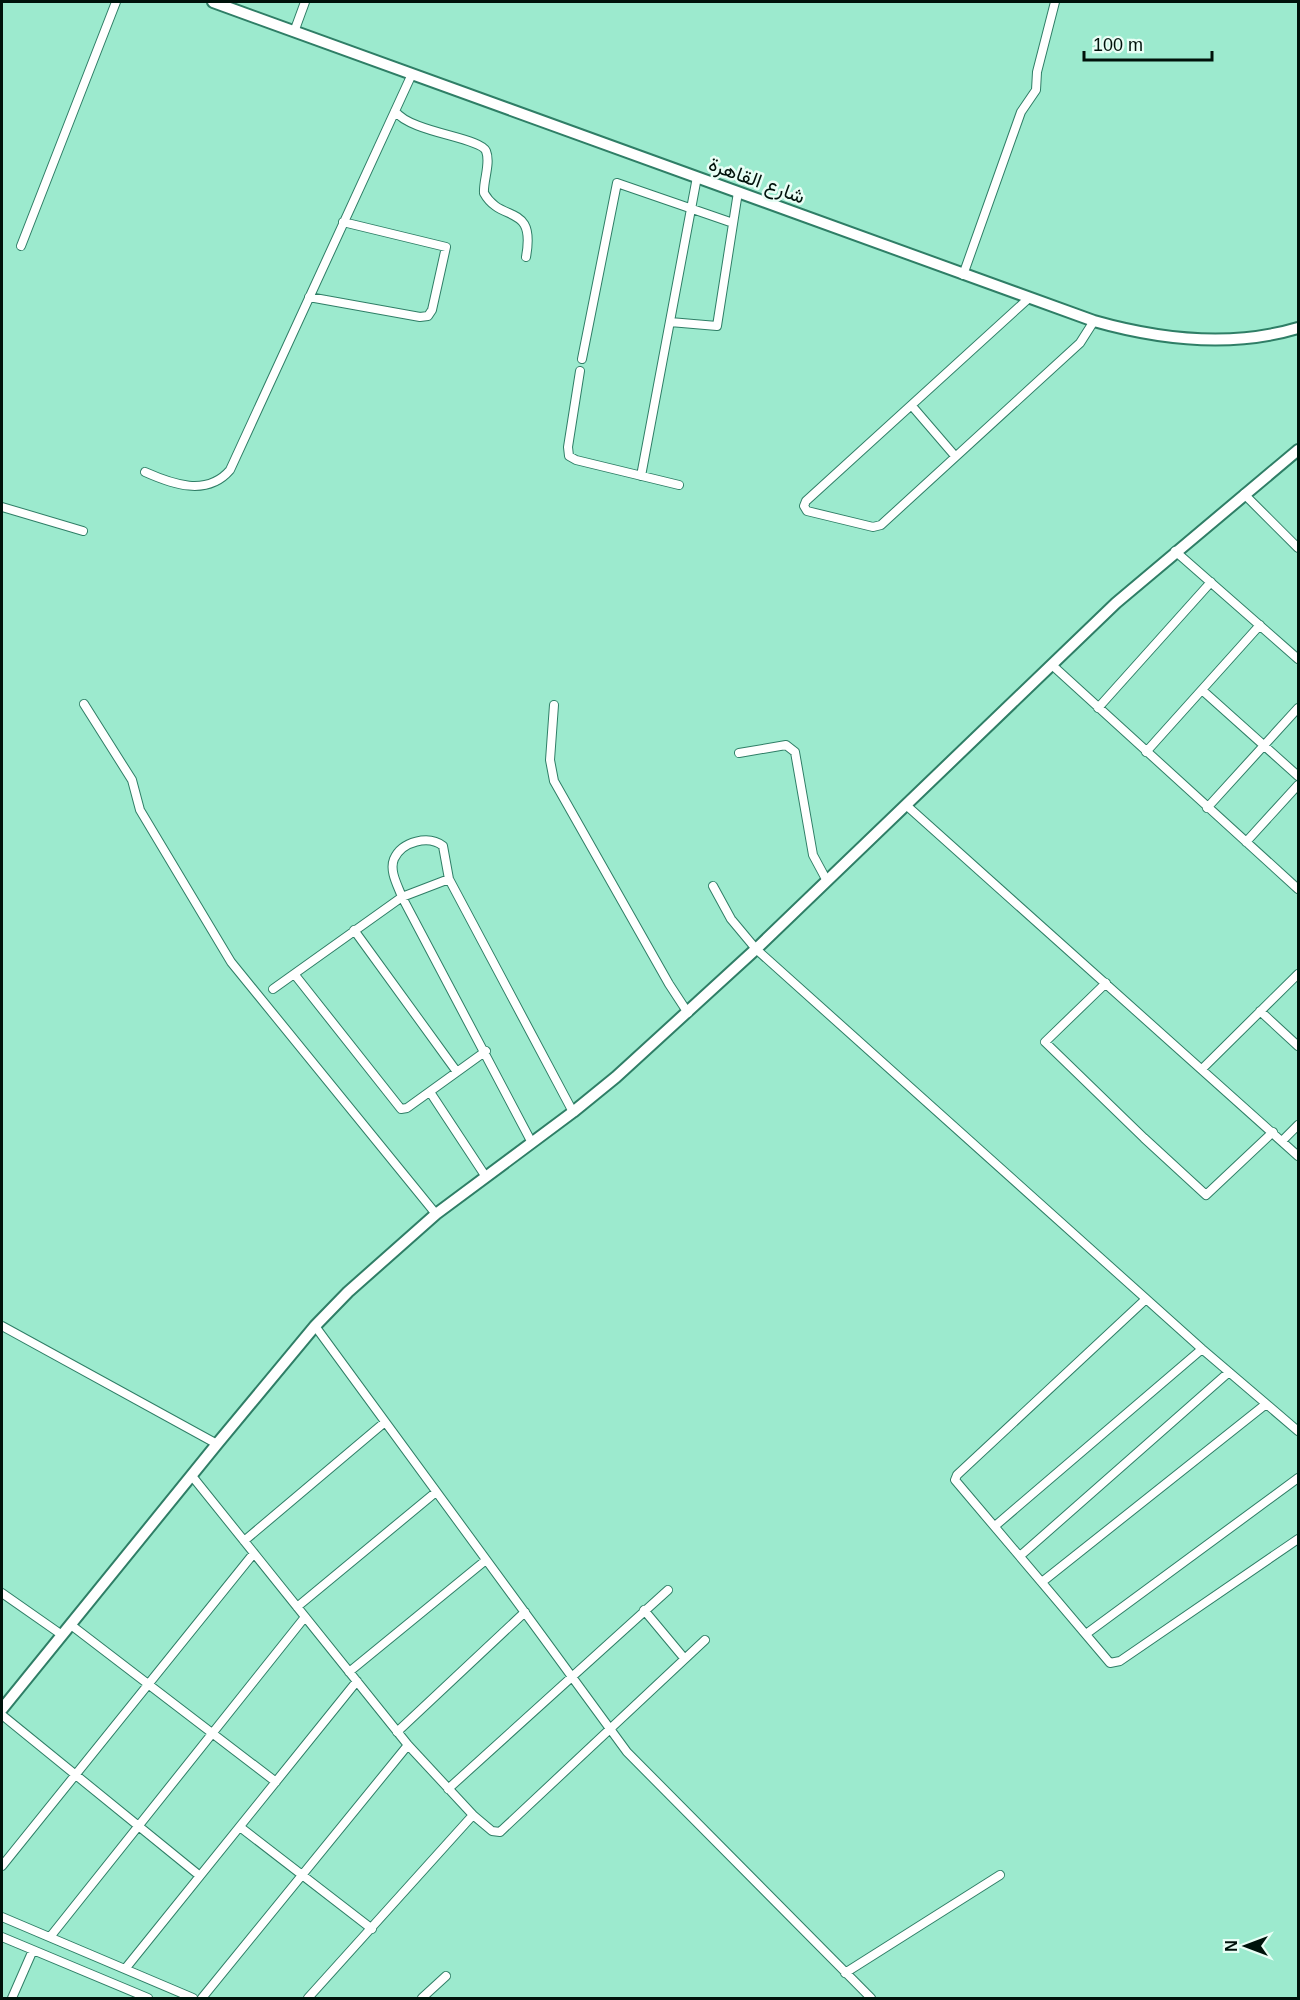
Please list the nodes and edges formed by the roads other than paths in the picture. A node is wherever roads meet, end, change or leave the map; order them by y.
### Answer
1 (116, 2) edge
2 (213, 2) edge
3 (305, 2) edge
4 (1055, 2) edge
5 (294, 32) junction
6 (412, 74) junction
7 (394, 111) junction
8 (697, 177) junction
9 (738, 192) junction
10 (691, 207) junction
11 (343, 222) junction
12 (734, 223) junction
13 (21, 246) dead end
14 (526, 257) dead end
15 (963, 275) junction
16 (309, 297) junction
17 (1029, 298) junction
18 (1094, 321) junction
19 (669, 322) junction
20 (1299, 328) edge
21 (582, 359) dead end
22 (580, 371) dead end
23 (912, 406) junction
24 (1299, 450) edge
25 (955, 456) junction
26 (145, 472) dead end
27 (641, 476) junction
28 (679, 485) dead end
29 (1244, 494) junction
30 (2, 507) edge
31 (84, 531) dead end
32 (1298, 545) edge
33 (1175, 551) junction
34 (1210, 582) junction
35 (1260, 625) junction
36 (1299, 659) edge
37 (1052, 665) junction
38 (1202, 690) junction
39 (84, 704) dead end
40 (554, 705) dead end
41 (1098, 708) junction
42 (1299, 708) edge
43 (1264, 745) junction
44 (1146, 752) junction
45 (739, 753) dead end
46 (1299, 776) edge
47 (1299, 785) edge
48 (906, 805) junction
49 (1207, 808) junction
50 (1246, 842) junction
51 (449, 879) junction
52 (827, 881) junction
53 (713, 886) dead end
54 (1299, 889) edge
55 (402, 897) junction
56 (354, 930) junction
57 (756, 949) junction
58 (1299, 974) edge
59 (295, 975) junction
60 (1106, 983) junction
61 (273, 989) dead end
62 (1260, 1011) junction
63 (688, 1013) junction
64 (1299, 1046) edge
65 (486, 1051) junction
66 (1202, 1069) junction
67 (457, 1072) junction
68 (430, 1092) junction
69 (573, 1113) junction
70 (1299, 1125) edge
71 (1273, 1132) junction
72 (1282, 1141) junction
73 (532, 1143) junction
74 (1299, 1156) edge
75 (486, 1177) junction
76 (436, 1214) junction
77 (1146, 1299) junction
78 (2, 1326) edge
79 (315, 1326) junction
80 (1202, 1349) junction
81 (1229, 1372) junction
82 (1266, 1404) junction
83 (385, 1422) junction
84 (1299, 1431) edge
85 (217, 1444) junction
86 (192, 1476) junction
87 (1299, 1478) edge
88 (436, 1492) junction
89 (995, 1526) junction
90 (1299, 1539) edge
91 (244, 1540) junction
92 (255, 1553) junction
93 (1020, 1556) junction
94 (486, 1560) junction
95 (1042, 1582) junction
96 (668, 1590) dead end
97 (2, 1593) edge
98 (297, 1607) junction
99 (644, 1610) junction
100 (525, 1612) junction
101 (305, 1617) junction
102 (71, 1625) junction
103 (1086, 1634) junction
104 (62, 1635) junction
105 (705, 1640) dead end
106 (684, 1658) junction
107 (349, 1672) junction
108 (572, 1677) junction
109 (357, 1681) junction
110 (148, 1684) junction
111 (2, 1709) edge
112 (2, 1715) edge
113 (609, 1727) junction
114 (397, 1732) junction
115 (212, 1734) junction
116 (408, 1745) junction
117 (74, 1776) junction
118 (276, 1782) junction
119 (448, 1789) junction
120 (473, 1815) junction
121 (138, 1826) junction
122 (240, 1827) junction
123 (2, 1866) edge
124 (303, 1875) junction
125 (1000, 1875) dead end
126 (200, 1876) junction
127 (2, 1917) edge
128 (372, 1929) junction
129 (2, 1937) edge
130 (50, 1937) junction
131 (33, 1950) junction
132 (125, 1969) junction
133 (845, 1973) junction
134 (446, 1976) dead end
135 (12, 1998) edge
136 (148, 1998) edge
137 (193, 1998) edge
138 (202, 1998) edge
139 (308, 1998) edge
140 (422, 1998) edge
141 (871, 1998) edge

1 - 13 street
2 - 5 main road, شارع القاهرة
3 - 5 street
4 - 15 street
5 - 6 main road, شارع القاهرة
6 - 7 street
6 - 8 main road, شارع القاهرة
7 - 11 street
7 - 14 street
8 - 9 main road, شارع القاهرة
8 - 10 street
9 - 12 street
9 - 15 main road, شارع القاهرة
10 - 12 street
10 - 19 street
10 - 21 street
11 - 16 street
11 - 16 street
12 - 19 street
15 - 17 main road, شارع القاهرة
16 - 26 street
17 - 18 main road, شارع القاهرة
17 - 23 street
18 - 20 main road, شارع القاهرة
18 - 25 street
19 - 27 street
22 - 27 street
23 - 25 street
23 - 25 street
24 - 29 main road
27 - 28 street
29 - 32 street
29 - 33 main road
30 - 31 street
33 - 34 street
33 - 37 main road
34 - 35 street
34 - 41 street
35 - 36 street
35 - 38 street
37 - 41 street
37 - 48 main road
38 - 43 street
38 - 44 street
39 - 76 street
40 - 63 street
41 - 44 street
42 - 43 street
43 - 46 street
43 - 49 street
44 - 49 street
45 - 52 street
47 - 50 street
48 - 52 main road
48 - 60 street
49 - 50 street
50 - 54 street
51 - 55 street
51 - 55 street
51 - 69 street
52 - 57 main road
53 - 57 street
55 - 56 street
55 - 65 street
56 - 59 street
56 - 67 street
57 - 63 main road
57 - 77 street
58 - 62 street
59 - 61 street
59 - 68 street
60 - 66 street
60 - 71 street
62 - 64 street
62 - 66 street
63 - 69 main road
65 - 67 street
65 - 73 street
66 - 71 street
67 - 68 street
68 - 75 street
69 - 73 main road
70 - 72 street
71 - 72 street
72 - 74 street
73 - 75 main road
75 - 76 main road
76 - 79 main road
77 - 80 street
77 - 89 street
78 - 85 street
79 - 83 street
79 - 85 main road
80 - 81 street
80 - 89 street
81 - 82 street
81 - 93 street
82 - 84 street
82 - 95 street
83 - 88 street
83 - 91 street
85 - 86 main road
86 - 91 street
86 - 102 main road
87 - 103 street
88 - 94 street
88 - 98 street
89 - 93 street
90 - 103 street
91 - 92 street
92 - 98 street
92 - 110 street
93 - 95 street
94 - 100 street
94 - 107 street
95 - 103 street
96 - 99 street
97 - 104 street
98 - 101 street
99 - 106 street
99 - 108 street
100 - 108 street
100 - 114 street
101 - 107 street
101 - 115 street
102 - 104 main road
102 - 110 street
104 - 111 main road
105 - 106 street
106 - 113 street
107 - 109 street
108 - 113 street
108 - 119 street
109 - 114 street
109 - 118 street
110 - 115 street
110 - 117 street
112 - 117 street
113 - 120 street
113 - 133 street
114 - 116 street
115 - 118 street
115 - 121 street
116 - 119 street
116 - 124 street
117 - 121 street
117 - 123 street
118 - 122 street
119 - 120 street
120 - 128 street
121 - 126 street
121 - 130 street
122 - 124 street
122 - 126 street
124 - 128 street
124 - 138 street
125 - 133 street
126 - 132 street
127 - 130 street
128 - 139 street
129 - 131 street
130 - 132 street
131 - 135 street
131 - 136 street
132 - 137 street
133 - 141 street
134 - 140 street

